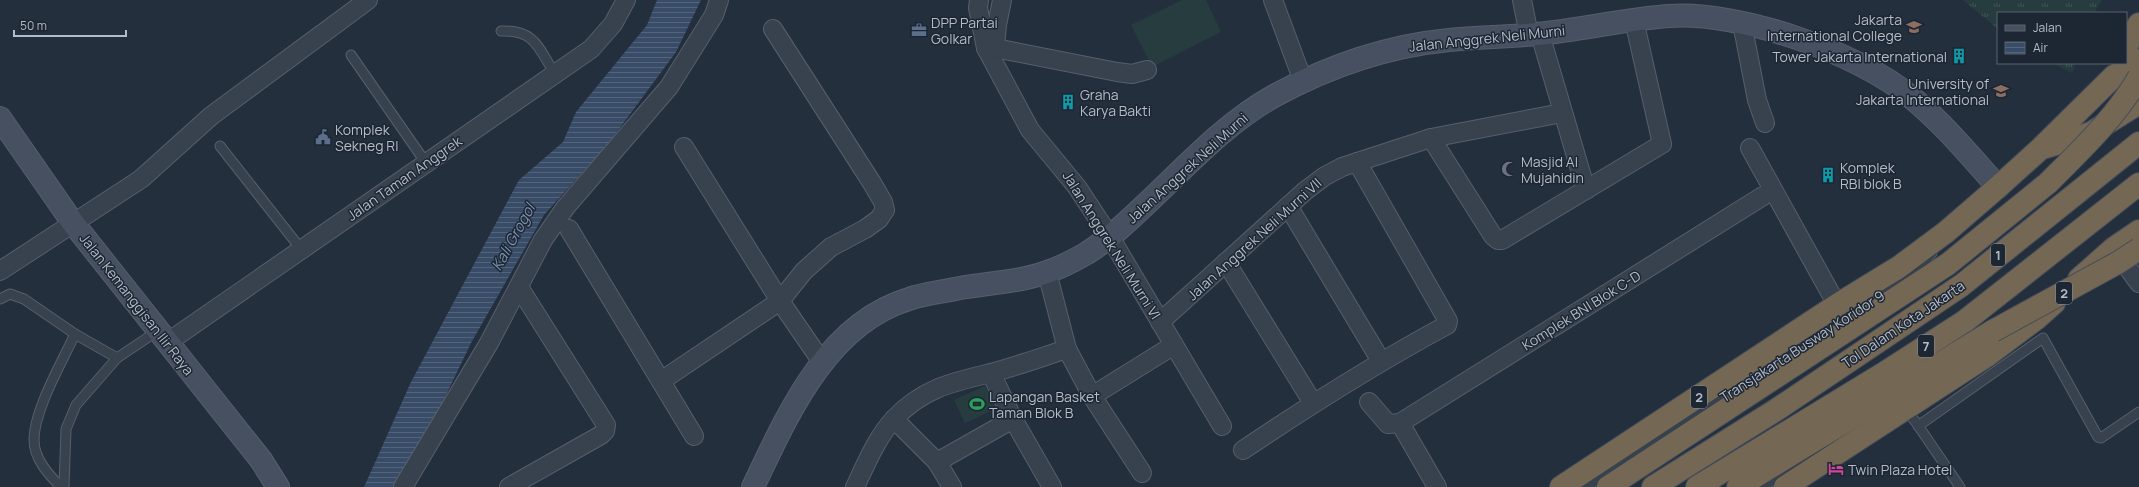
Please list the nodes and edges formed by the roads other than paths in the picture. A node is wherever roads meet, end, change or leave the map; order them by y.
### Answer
1 (368, 0) edge
2 (626, 0) edge
3 (719, 0) edge
4 (979, 0) edge
5 (1002, 0) edge
6 (1273, 0) edge
7 (1522, 0) edge
8 (1634, 20) junction
9 (1742, 23) junction
10 (2139, 24) edge
11 (773, 29) dead end
12 (501, 30) dead end
13 (1535, 35) junction
14 (2127, 45) edge
15 (991, 48) junction
16 (351, 55) dead end
17 (2139, 60) edge
18 (1147, 70) dead end
19 (2116, 70) edge
20 (555, 74) junction
21 (2139, 77) edge
22 (1303, 81) junction
23 (2139, 103) edge
24 (1562, 113) junction
25 (0, 118) edge
26 (1765, 123) dead end
27 (1431, 138) junction
28 (2139, 143) edge
29 (220, 146) dead end
30 (684, 147) dead end
31 (1750, 148) dead end
32 (2039, 150) junction
33 (1357, 162) junction
34 (426, 163) junction
35 (2139, 184) edge
36 (1998, 187) junction
37 (1586, 190) junction
38 (1763, 196) dead end
39 (1288, 206) junction
40 (73, 223) junction
41 (569, 229) dead end
42 (2139, 231) edge
43 (1110, 238) junction
44 (2114, 248) junction
45 (301, 249) junction
46 (2139, 249) edge
47 (1226, 262) junction
48 (0, 271) edge
49 (1047, 272) junction
50 (2139, 283) edge
51 (519, 287) junction
52 (0, 299) edge
53 (780, 301) junction
54 (1838, 303) junction
55 (1160, 322) junction
56 (2039, 328) junction
57 (75, 334) junction
58 (163, 336) junction
59 (1174, 345) junction
60 (1067, 349) junction
61 (117, 358) junction
62 (1381, 361) junction
63 (822, 362) junction
64 (991, 373) junction
65 (1754, 379) dead end
66 (661, 381) junction
67 (1092, 396) junction
68 (1369, 402) dead end
69 (1313, 403) junction
70 (2139, 412) edge
71 (1904, 414) junction
72 (894, 419) junction
73 (1013, 419) junction
74 (1400, 423) junction
75 (1222, 426) dead end
76 (694, 436) dead end
77 (1843, 437) dead end
78 (1243, 450) dead end
79 (937, 462) junction
80 (1142, 473) dead end
81 (62, 487) edge
82 (278, 487) edge
83 (403, 487) edge
84 (509, 487) edge
85 (753, 487) edge
86 (855, 487) edge
87 (952, 487) edge
88 (1052, 487) edge
89 (1437, 487) edge
90 (1561, 487) edge
91 (1586, 487) edge
92 (1608, 487) edge
93 (1653, 487) edge
94 (1697, 487) edge
95 (1738, 487) edge
96 (1762, 487) edge
97 (1785, 487) edge
98 (1960, 487) edge

1 - 40 street
2 - 20 street, Jalan Taman Anggrek
3 - 51 street
4 - 15 street, Jalan Anggrek Neli Murni VI
5 - 15 street
6 - 22 street
7 - 13 street
8 - 9 street, Jalan Anggrek Neli Murni
8 - 13 street, Jalan Anggrek Neli Murni
8 - 37 street
9 - 26 street
9 - 36 street, Jalan Anggrek Neli Murni
10 - 14 highway
11 - 53 street
12 - 20 lane
13 - 22 street, Jalan Anggrek Neli Murni
13 - 24 street
15 - 18 street
15 - 43 street, Jalan Anggrek Neli Murni VI
16 - 34 lane
17 - 19 highway, 2
19 - 32 highway, 2
20 - 34 street, Jalan Taman Anggrek
21 - 92 highway, bridge
22 - 43 street, Jalan Anggrek Neli Murni
23 - 32 highway, 2
24 - 27 street, Jalan Anggrek Neli Murni VII
24 - 37 street
25 - 40 street, Jalan Kemanggisan Ilir Raya
27 - 33 street, Jalan Anggrek Neli Murni VII
27 - 37 street
28 - 93 highway, Tol Dalam Kota Jakarta / 1
29 - 45 lane
30 - 53 street
31 - 54 street
32 - 36 highway, 2
33 - 39 street, Jalan Anggrek Neli Murni VII
33 - 62 street
34 - 45 street, Jalan Taman Anggrek
35 - 94 highway, Tol Dalam Kota Jakarta / 7
36 - 54 highway, 2
38 - 74 street, Komplek BNI Blok C-D
39 - 47 street, Jalan Anggrek Neli Murni VII
39 - 62 street
40 - 48 street
40 - 58 street, Jalan Kemanggisan Ilir Raya
41 - 66 street
42 - 44 highway, 2
43 - 49 street, Jalan Anggrek Neli Murni
43 - 55 street, Jalan Anggrek Neli Murni VI
44 - 50 street
44 - 56 highway, 2
45 - 58 street, Jalan Taman Anggrek
46 - 95 highway, bridge
47 - 55 street, Jalan Anggrek Neli Murni VII
47 - 69 street
49 - 60 street
49 - 63 street, Jalan Anggrek Neli Murni
51 - 83 street
51 - 84 street
52 - 57 lane
53 - 63 street
53 - 66 street
54 - 90 highway, 2
55 - 59 street, Jalan Anggrek Neli Murni VI
56 - 70 lane
56 - 71 lane
56 - 71 highway, 2
57 - 61 lane
57 - 81 lane
58 - 61 lane
58 - 82 street, Jalan Kemanggisan Ilir Raya
59 - 67 street
59 - 75 street, Jalan Anggrek Neli Murni VI
60 - 64 street
60 - 67 street
61 - 81 lane
62 - 69 street
63 - 85 street, Jalan Anggrek Neli Murni
64 - 72 street
64 - 73 street
65 - 91 lane, Transjakarta Busway Koridor 9
66 - 76 street
67 - 80 street
68 - 74 street
69 - 78 street
71 - 97 highway, 2
71 - 98 lane
72 - 79 street
72 - 86 street
73 - 79 street
73 - 88 street
74 - 89 street
77 - 96 lane
79 - 87 street

